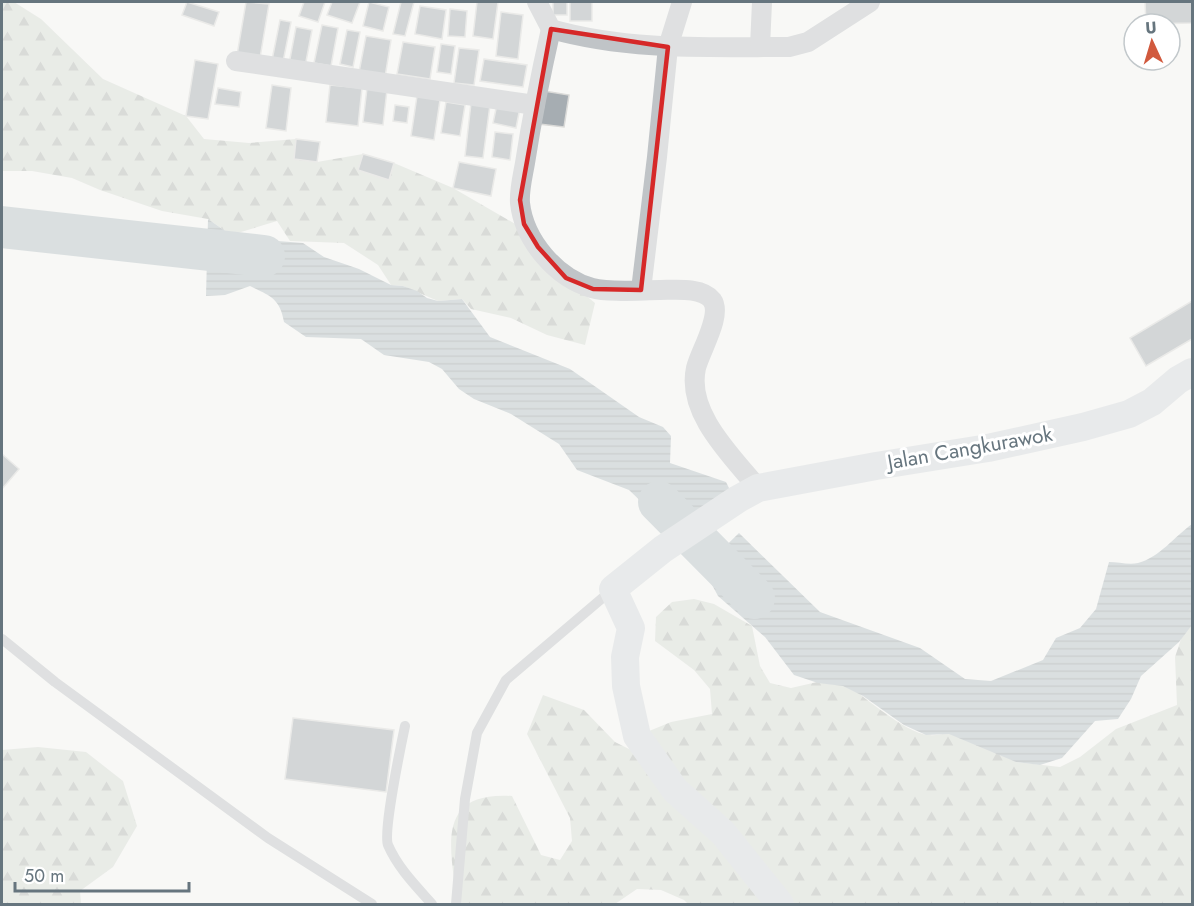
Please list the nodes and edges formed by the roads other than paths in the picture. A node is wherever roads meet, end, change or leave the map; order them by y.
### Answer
1 (537, 2) edge
2 (682, 2) edge
3 (762, 2) edge
4 (870, 2) edge
5 (551, 29) junction
6 (668, 47) junction
7 (760, 47) junction
8 (236, 61) dead end
9 (535, 105) junction
10 (640, 290) junction
11 (1192, 372) edge
12 (748, 494) junction
13 (613, 589) junction
14 (2, 639) edge
15 (405, 726) dead end
16 (372, 904) edge
17 (432, 904) edge
18 (456, 904) edge
19 (780, 904) edge

1 - 5 street
2 - 6 street
3 - 7 street
4 - 7 street
5 - 6 street
5 - 9 street
6 - 7 street
6 - 10 street
8 - 9 street
9 - 10 street
10 - 12 street
11 - 12 street, Jalan Cangkurawok
12 - 13 street
13 - 18 lane
13 - 19 street
14 - 16 lane
15 - 17 lane

